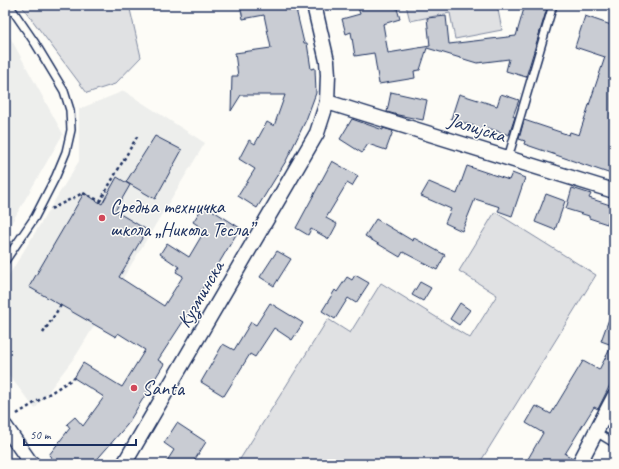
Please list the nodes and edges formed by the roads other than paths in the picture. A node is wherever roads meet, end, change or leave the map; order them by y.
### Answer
1 (9, 5) edge
2 (314, 5) edge
3 (553, 5) edge
4 (328, 102) junction
5 (508, 158) junction
6 (614, 191) edge
7 (5, 261) edge
8 (614, 397) edge
9 (5, 426) edge
10 (596, 432) junction
11 (614, 443) edge
12 (30, 463) edge
13 (124, 464) edge
14 (579, 464) edge

1 - 7 lane
2 - 4 street, Кузминска
3 - 5 lane
4 - 5 street, Јалијска
4 - 13 street, Кузминска
5 - 6 street, Јалијска
8 - 10 street
9 - 12 street
10 - 11 lane
10 - 14 street

